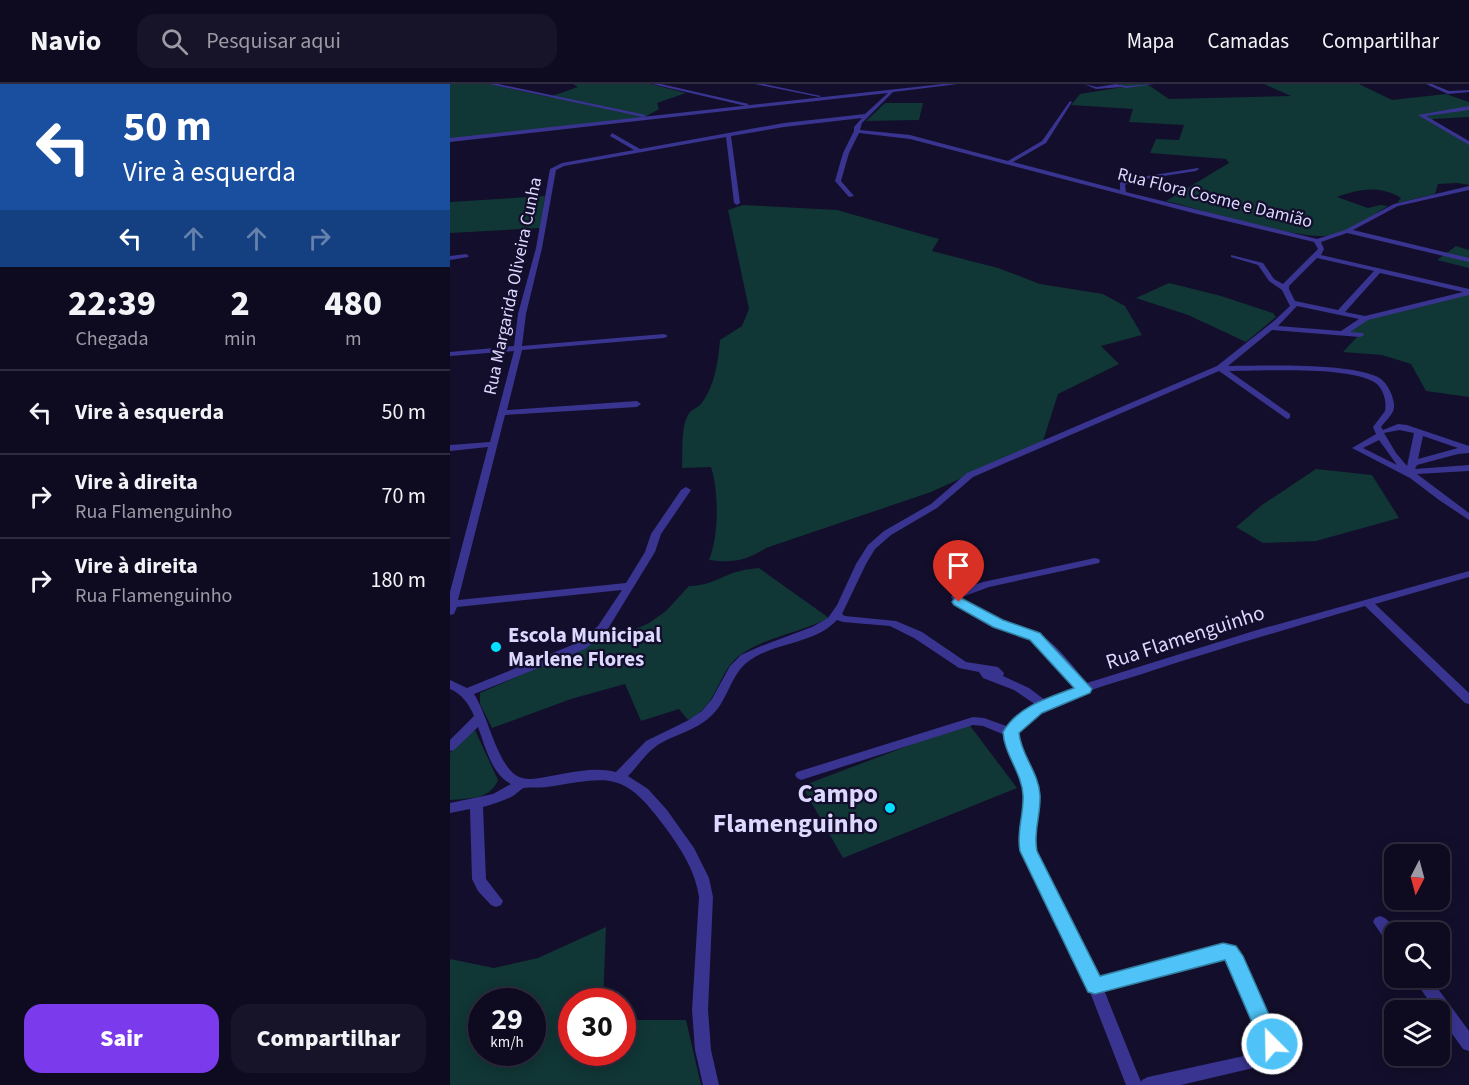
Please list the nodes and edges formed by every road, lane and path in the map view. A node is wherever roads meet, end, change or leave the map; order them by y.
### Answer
1 (491, 84) edge
2 (654, 84) edge
3 (757, 84) edge
4 (956, 84) edge
5 (1086, 84) edge
6 (1154, 84) edge
7 (1428, 84) edge
8 (1120, 85) edge
9 (1469, 91) edge
10 (891, 92) junction
11 (1446, 92) junction
12 (831, 98) junction
13 (1461, 98) dead end
14 (1071, 102) dead end
15 (758, 106) junction
16 (1469, 108) edge
17 (865, 116) junction
18 (652, 118) junction
19 (857, 130) junction
20 (612, 135) dead end
21 (728, 135) junction
22 (452, 139) edge
23 (1469, 142) edge
24 (639, 151) junction
25 (1010, 162) junction
26 (1196, 169) dead end
27 (1469, 188) edge
28 (1123, 192) junction
29 (851, 196) dead end
30 (737, 203) dead end
31 (1347, 231) junction
32 (1317, 241) junction
33 (466, 256) dead end
34 (1233, 256) dead end
35 (1316, 256) junction
36 (450, 258) edge
37 (1469, 260) edge
38 (1378, 271) junction
39 (1285, 289) junction
40 (1469, 292) edge
41 (1292, 303) junction
42 (1340, 313) junction
43 (1365, 318) junction
44 (1271, 328) junction
45 (1343, 333) junction
46 (1360, 334) dead end
47 (664, 336) dead end
48 (518, 349) junction
49 (450, 354) edge
50 (1220, 368) junction
51 (637, 404) dead end
52 (501, 413) junction
53 (1287, 416) dead end
54 (1419, 432) junction
55 (1383, 433) junction
56 (493, 444) junction
57 (450, 448) edge
58 (1469, 450) edge
59 (1469, 468) edge
60 (1412, 471) junction
61 (686, 490) dead end
62 (1469, 517) edge
63 (1095, 561) dead end
64 (1469, 574) edge
65 (630, 586) junction
66 (1368, 603) junction
67 (451, 608) edge
68 (836, 615) junction
69 (450, 684) edge
70 (1085, 689) junction
71 (466, 693) junction
72 (1469, 700) edge
73 (1045, 706) junction
74 (479, 718) junction
75 (1011, 732) junction
76 (450, 747) edge
77 (801, 775) dead end
78 (619, 777) junction
79 (518, 784) junction
80 (476, 802) junction
81 (450, 808) edge
82 (496, 901) dead end
83 (1380, 922) dead end
84 (1384, 928) edge
85 (1095, 986) junction
86 (1428, 988) edge
87 (1469, 1044) edge
88 (711, 1085) edge
89 (1134, 1085) edge
90 (1148, 1085) edge

1 - 18 street
2 - 15 street
3 - 12 street
4 - 10 street
5 - 8 street
6 - 8 street
7 - 11 street
9 - 11 street
10 - 12 street
10 - 17 street
11 - 13 street
12 - 15 street
14 - 25 street
15 - 18 street
16 - 23 street
17 - 19 street
17 - 21 street, Rua Margarida Oliveira Cunha
18 - 22 street
19 - 25 street, Rua Flora Cosme e Damião
19 - 29 street
20 - 24 street
21 - 24 street, Rua Margarida Oliveira Cunha
21 - 30 street
24 - 48 street, Rua Margarida Oliveira Cunha
25 - 28 street, Rua Flora Cosme e Damião
26 - 28 street
27 - 31 street
28 - 32 street, Rua Flora Cosme e Damião
31 - 32 street
31 - 37 street
32 - 35 street, Rua Flora Cosme e Damião
33 - 36 street
34 - 39 street
35 - 38 street
35 - 39 street, Rua Flora Cosme e Damião
38 - 40 street
38 - 42 street
39 - 41 street
40 - 43 street
41 - 42 street
41 - 44 street
42 - 43 street
43 - 45 street
44 - 45 street
44 - 50 street
45 - 46 street
47 - 48 street
48 - 49 street
48 - 52 street, Rua Margarida Oliveira Cunha
50 - 53 street
50 - 55 street
50 - 68 street
51 - 52 street
52 - 56 street, Rua Margarida Oliveira Cunha
54 - 55 street
54 - 58 street
54 - 60 street
55 - 60 street
55 - 60 street
56 - 57 street
56 - 67 street, Rua Margarida Oliveira Cunha
58 - 60 street
59 - 60 street
60 - 62 street
61 - 65 street
63 - 70 street
64 - 66 street, Rua Flamenguinho
65 - 67 street
65 - 71 street
66 - 70 street, Rua Flamenguinho
66 - 72 street
68 - 73 street
68 - 78 street
69 - 71 street
70 - 73 street, Rua Flamenguinho
71 - 74 street
73 - 75 street, Rua Flamenguinho
74 - 76 street
74 - 79 street
75 - 77 street
75 - 85 street
78 - 79 street
78 - 88 street
79 - 80 street
80 - 81 street
80 - 82 street
83 - 84 street
85 - 89 street
85 - 90 street
86 - 87 street

